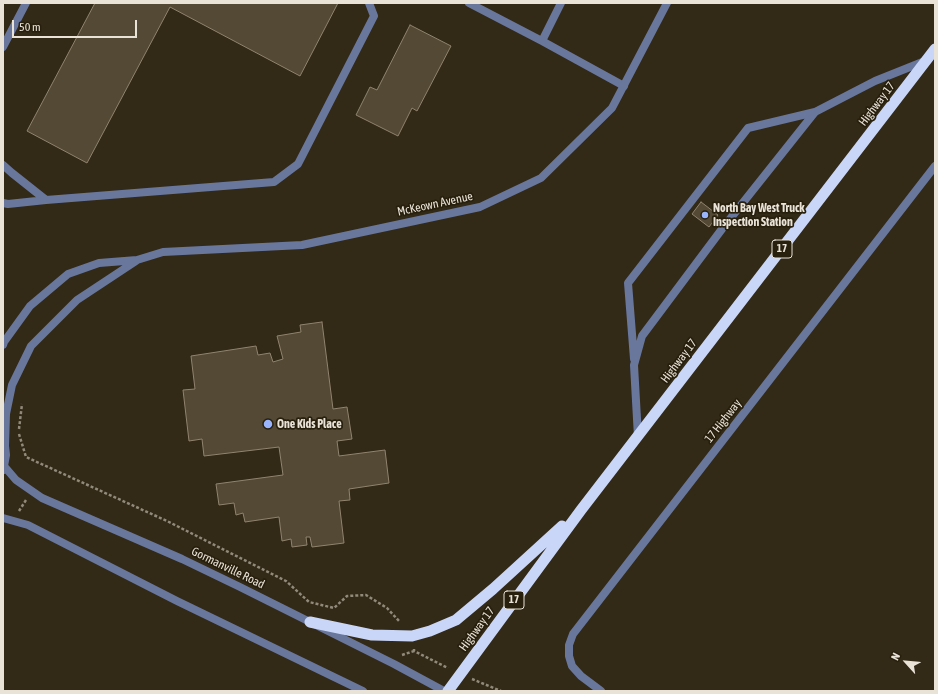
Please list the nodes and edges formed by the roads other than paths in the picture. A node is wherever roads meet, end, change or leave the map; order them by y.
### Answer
1 (26, 3) edge
2 (369, 3) edge
3 (469, 3) edge
4 (561, 3) edge
5 (667, 3) edge
6 (542, 41) junction
7 (3, 47) edge
8 (935, 49) edge
9 (926, 61) junction
10 (624, 86) junction
11 (815, 112) junction
12 (3, 164) edge
13 (935, 166) edge
14 (46, 200) junction
15 (3, 203) edge
16 (137, 260) junction
17 (3, 345) edge
18 (634, 365) junction
19 (638, 437) junction
20 (4, 443) edge
21 (4, 468) edge
22 (580, 510) junction
23 (3, 518) edge
24 (310, 622) junction
25 (363, 691) edge
26 (444, 691) edge
27 (448, 691) edge
28 (601, 691) edge

1 - 7 street
2 - 14 street
3 - 6 street
4 - 6 street
5 - 10 street, McKeown Avenue
6 - 10 street
8 - 9 highway, Highway 17 / 17
9 - 11 street
9 - 19 highway, Highway 17 / 17
10 - 16 street, McKeown Avenue
11 - 18 street
11 - 18 street
12 - 14 street
13 - 28 street, 17 Highway
14 - 15 street
16 - 17 street, McKeown Avenue
16 - 20 street, McKeown Avenue
18 - 19 street
19 - 22 highway, Highway 17 / 17
20 - 21 street, McKeown Avenue
21 - 24 street, Gormanville Road
22 - 24 highway
22 - 27 highway, Highway 17 / 17
23 - 25 street
24 - 26 street, Gormanville Road

